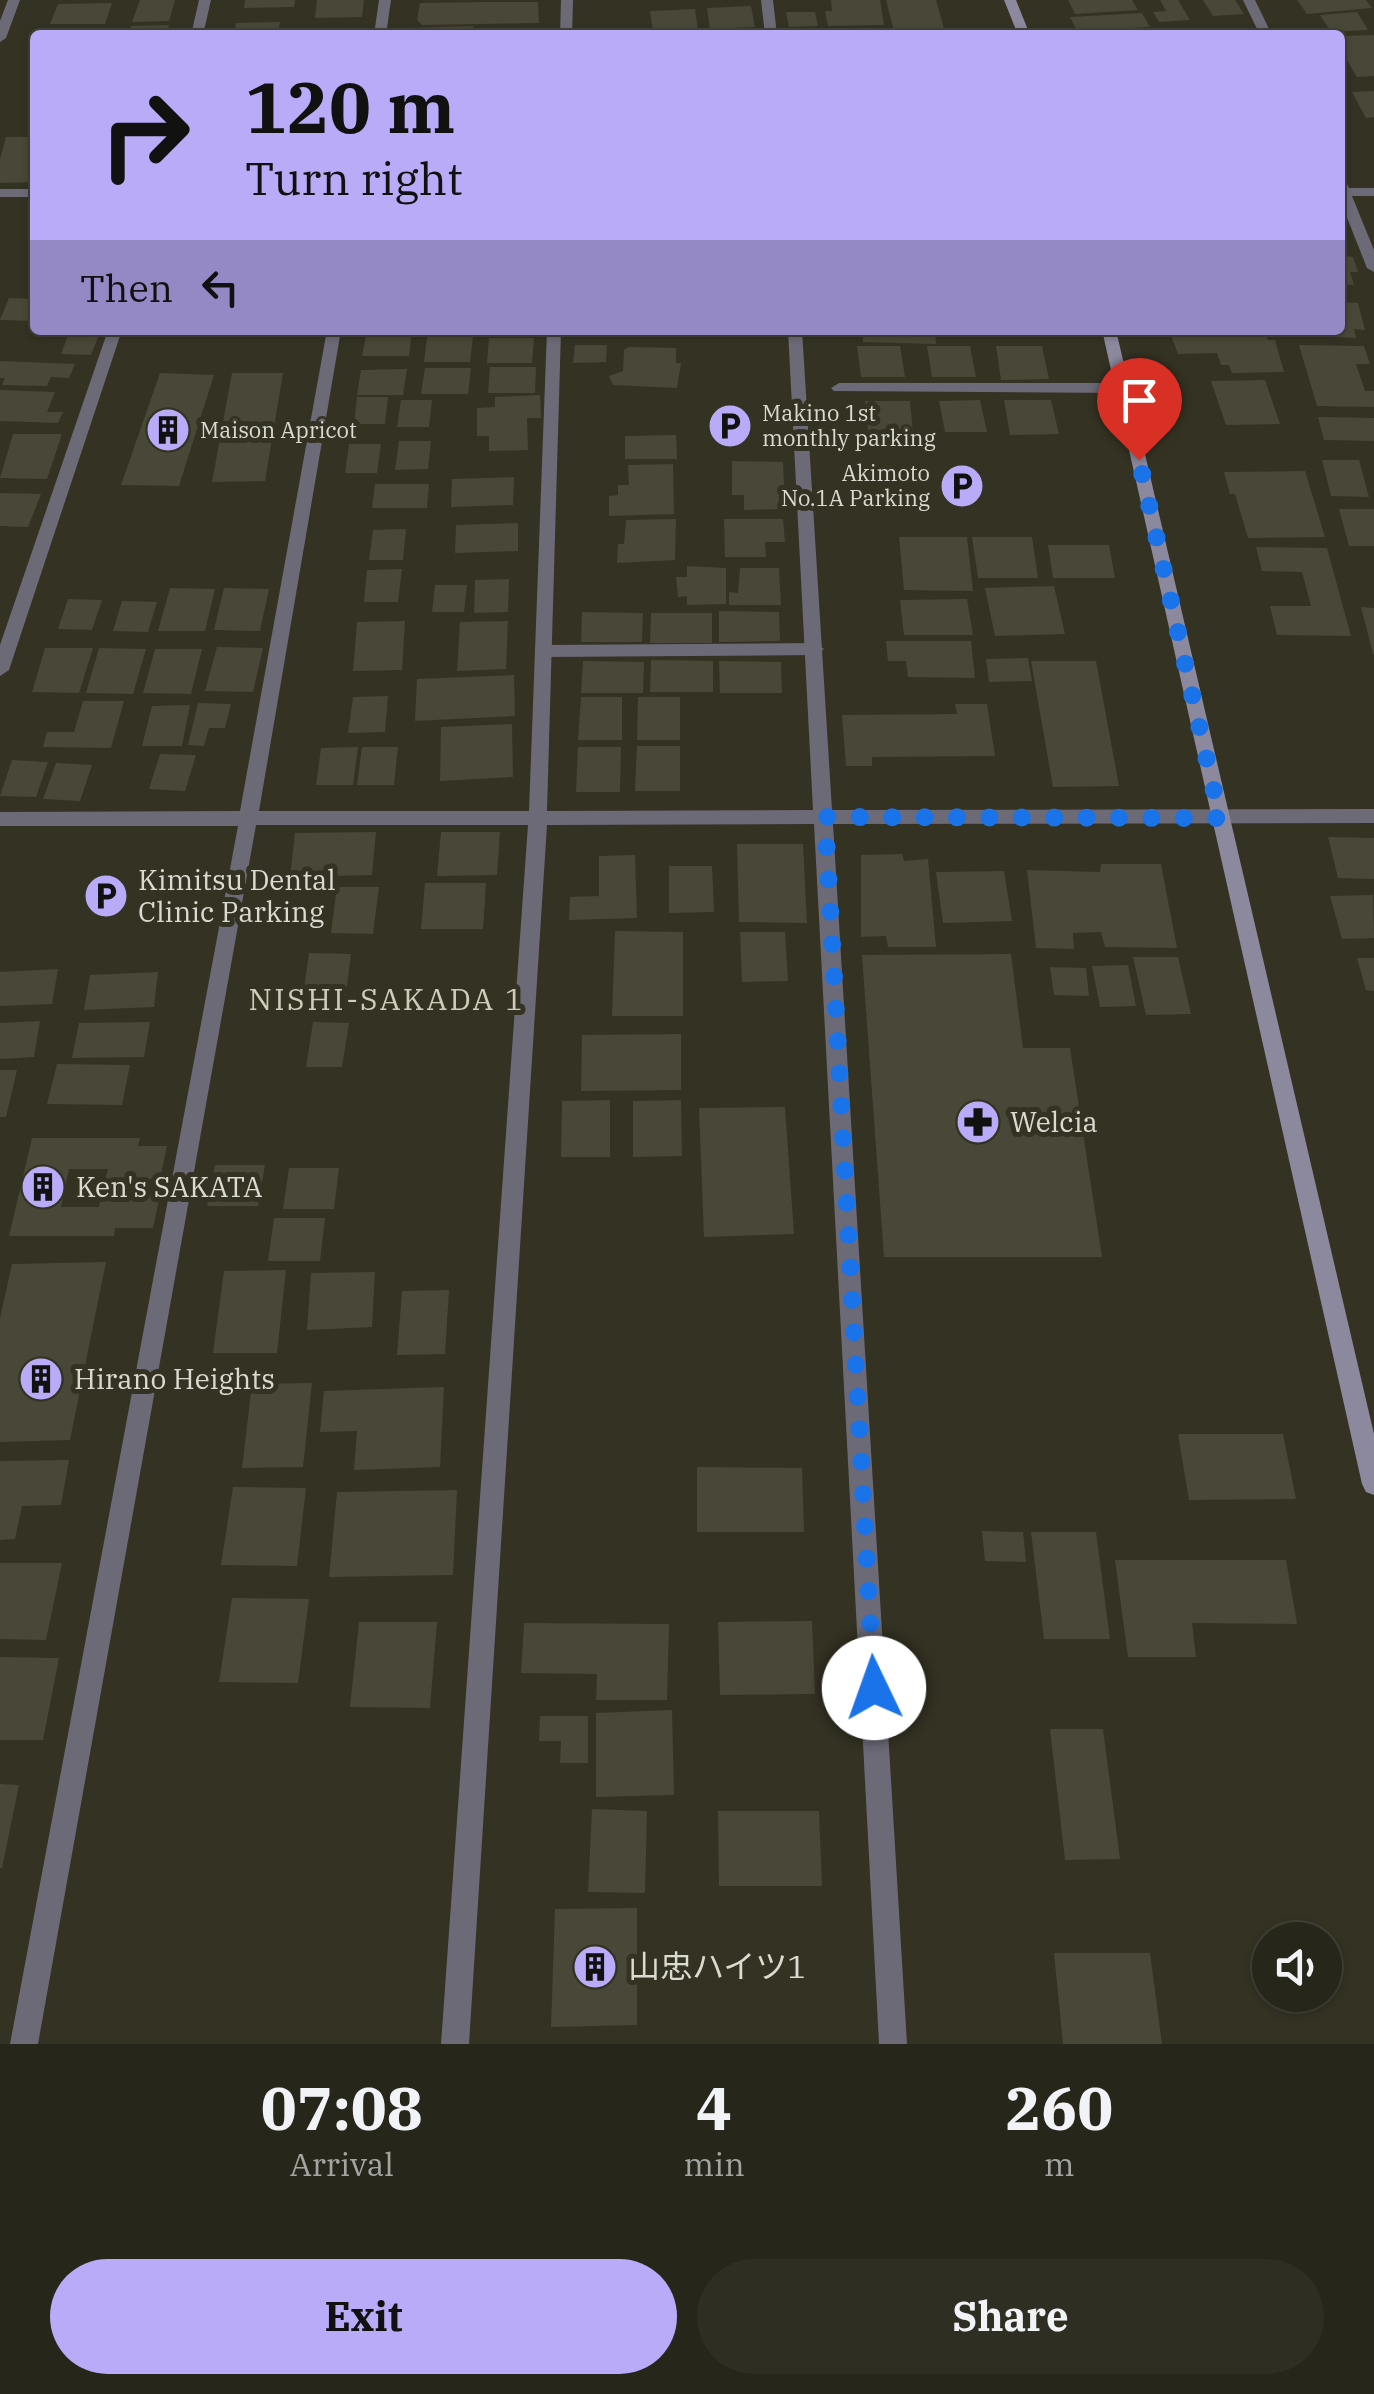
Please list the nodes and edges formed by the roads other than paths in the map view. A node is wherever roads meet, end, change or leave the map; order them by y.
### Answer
1 (14, 0) edge
2 (205, 0) edge
3 (385, 0) edge
4 (568, 0) edge
5 (767, 0) edge
6 (1010, 0) edge
7 (1249, 0) edge
8 (198, 30) edge
9 (381, 30) edge
10 (566, 30) edge
11 (770, 30) edge
12 (1022, 30) edge
13 (1264, 30) edge
14 (0, 38) edge
15 (1345, 189) edge
16 (1374, 192) edge
17 (0, 193) edge
18 (30, 193) edge
19 (1345, 196) edge
20 (1374, 268) edge
21 (112, 335) edge
22 (333, 335) edge
23 (554, 335) edge
24 (795, 335) edge
25 (1110, 335) edge
26 (840, 388) dead end
27 (1122, 388) junction
28 (815, 649) junction
29 (544, 651) junction
30 (0, 670) edge
31 (1374, 816) edge
32 (825, 817) junction
33 (538, 818) junction
34 (1220, 818) junction
35 (0, 819) edge
36 (248, 820) junction
37 (1374, 1484) edge
38 (24, 2044) edge
39 (456, 2044) edge
40 (894, 2044) edge

1 - 14 street
2 - 8 street
3 - 9 street
4 - 10 street
5 - 11 street
6 - 12 street
7 - 13 street
15 - 16 street
17 - 18 street
19 - 20 street
21 - 30 street
22 - 36 street
23 - 29 street
24 - 28 street
25 - 27 street
26 - 27 street
27 - 34 street
28 - 29 street
28 - 32 street
29 - 33 street
31 - 34 street
32 - 33 street
32 - 34 street
32 - 40 street
33 - 36 street
33 - 39 street
34 - 37 street
35 - 36 street
36 - 38 street

